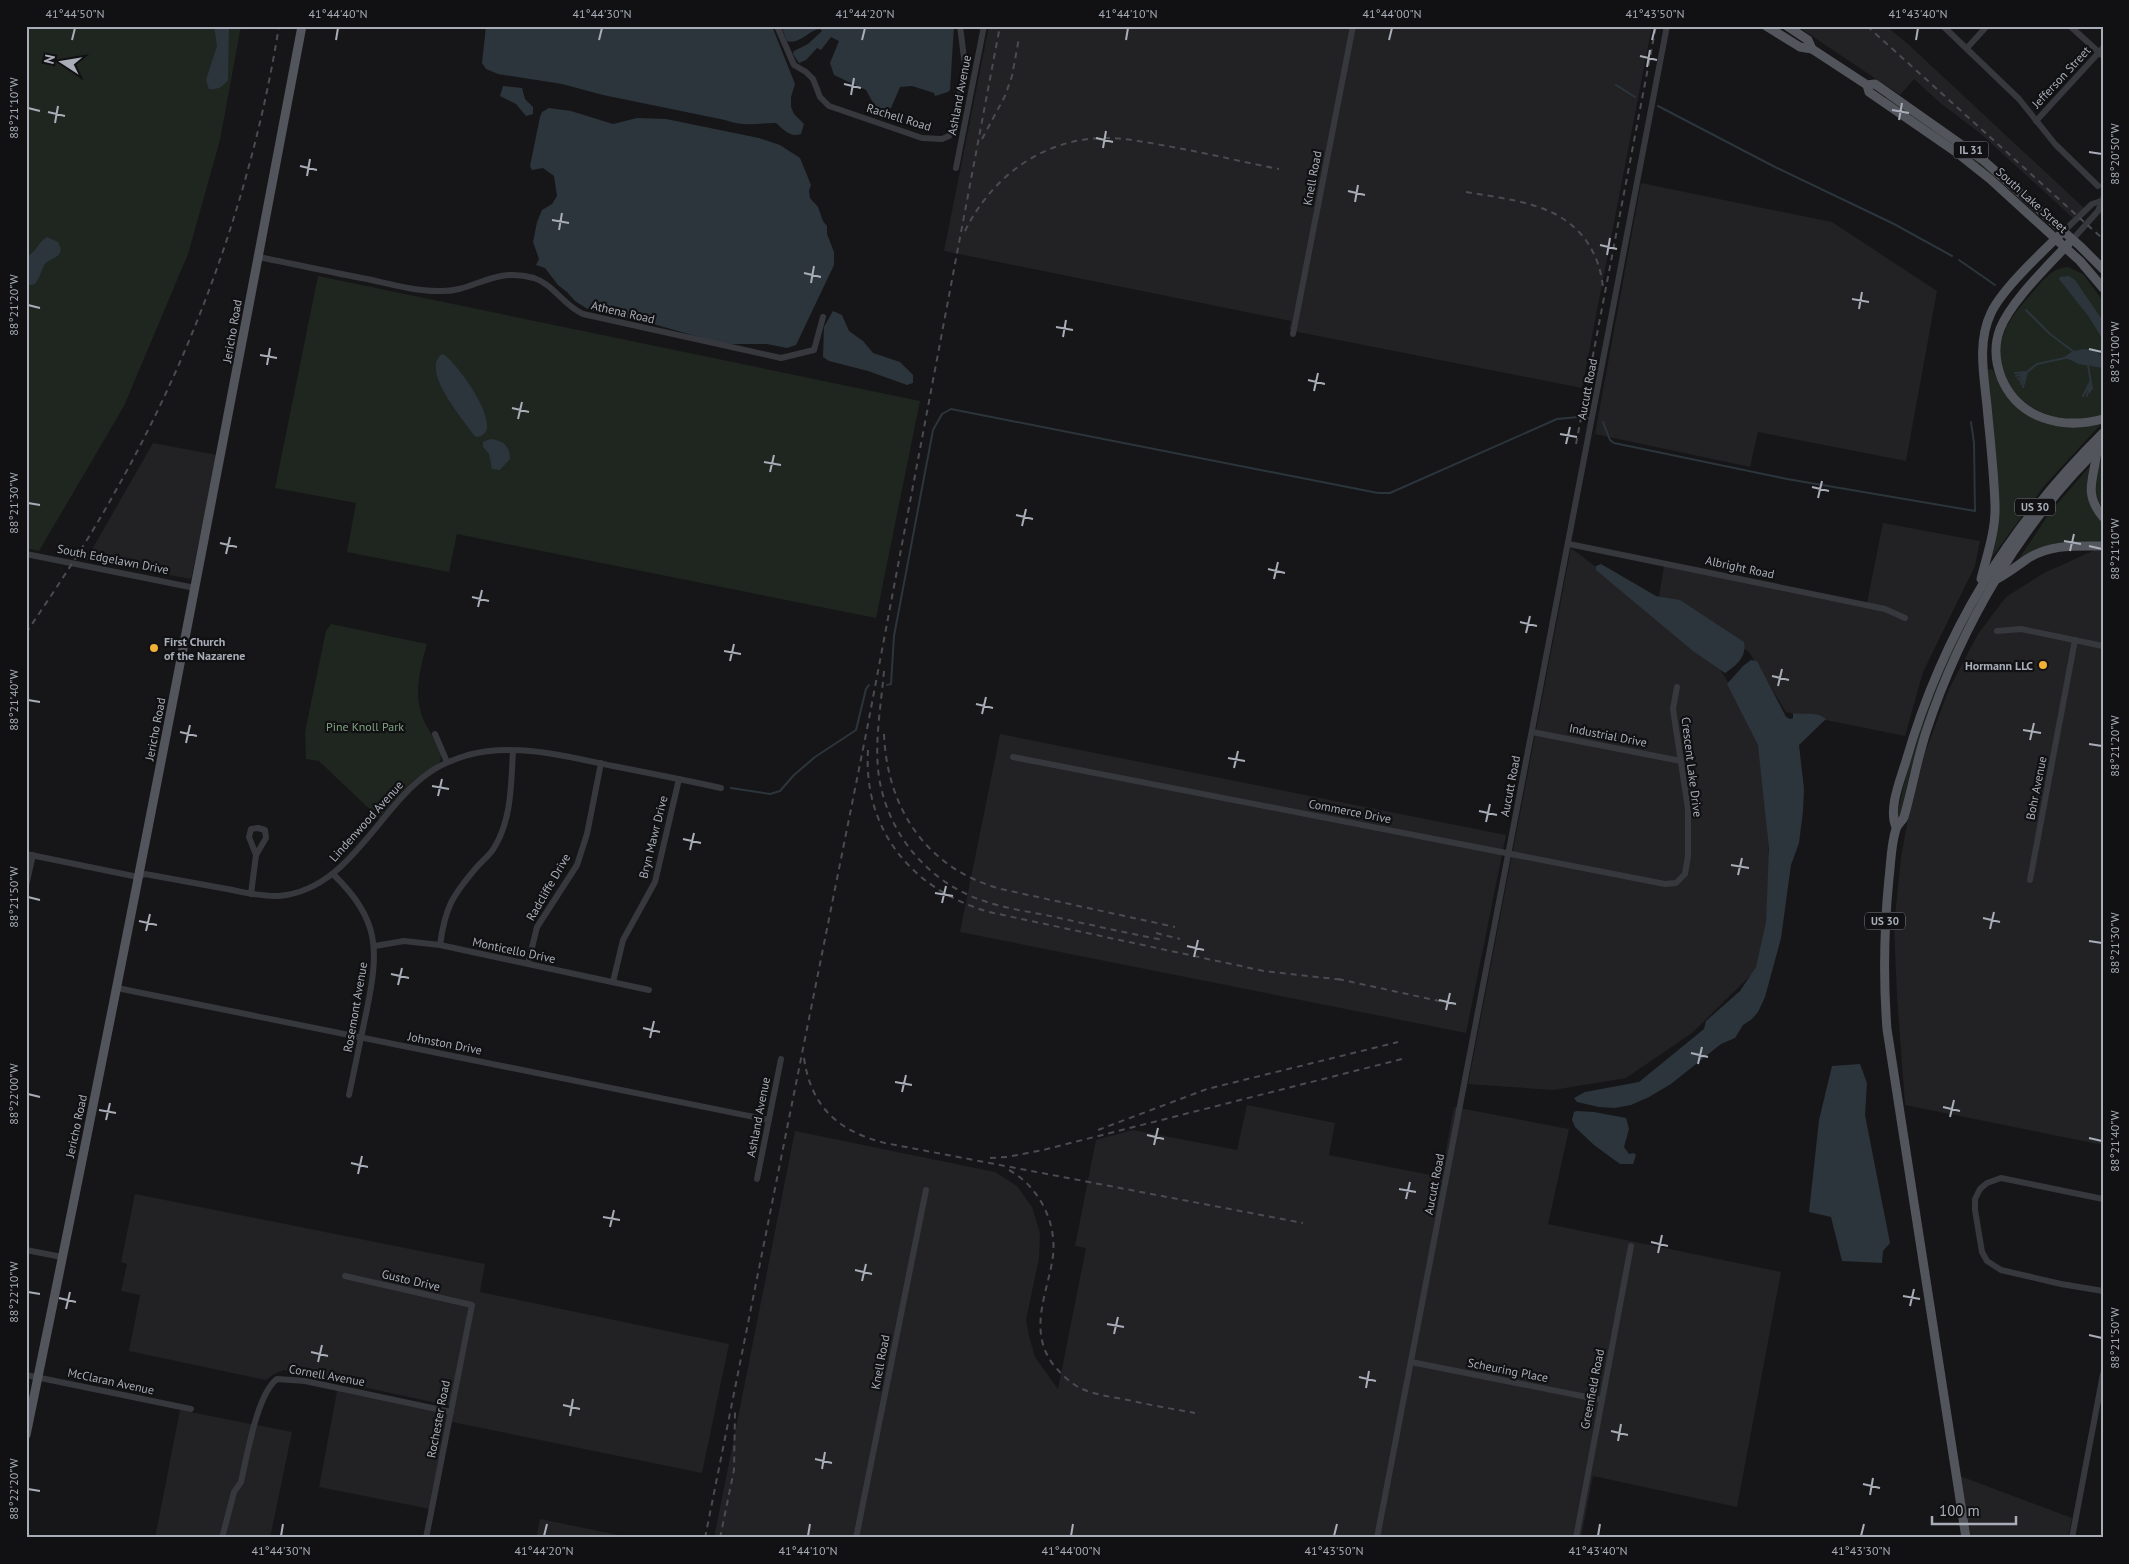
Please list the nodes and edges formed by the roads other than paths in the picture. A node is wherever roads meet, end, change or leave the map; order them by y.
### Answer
1 (302, 26) edge
2 (777, 26) edge
3 (960, 26) edge
4 (984, 26) edge
5 (1353, 26) edge
6 (1667, 26) edge
7 (1766, 26) edge
8 (1787, 26) edge
9 (1943, 26) edge
10 (1987, 26) edge
11 (2070, 26) edge
12 (1967, 48) junction
13 (1812, 49) junction
14 (2102, 52) edge
15 (1867, 85) junction
16 (2036, 121) junction
17 (956, 168) dead end
18 (2098, 186) dead end
19 (2102, 200) edge
20 (2064, 231) junction
21 (2056, 239) junction
22 (2073, 239) junction
23 (2065, 247) junction
24 (258, 257) junction
25 (2103, 269) edge
26 (2103, 288) edge
27 (824, 317) dead end
28 (1294, 334) dead end
29 (2103, 419) edge
30 (2103, 433) edge
31 (2100, 447) edge
32 (2103, 517) edge
33 (1569, 544) junction
34 (2103, 546) edge
35 (26, 554) edge
36 (1997, 579) junction
37 (195, 588) junction
38 (1978, 589) junction
39 (1905, 618) dead end
40 (1997, 631) dead end
41 (2075, 640) junction
42 (2103, 646) edge
43 (1677, 687) dead end
44 (1532, 732) junction
45 (435, 734) dead end
46 (513, 751) junction
47 (1013, 757) dead end
48 (1681, 761) junction
49 (447, 762) junction
50 (601, 763) junction
51 (679, 779) junction
52 (721, 788) dead end
53 (1896, 828) junction
54 (1508, 854) junction
55 (29, 855) edge
56 (256, 855) dead end
57 (333, 874) junction
58 (138, 877) junction
59 (1681, 878) joint
60 (2030, 880) dead end
61 (26, 885) edge
62 (251, 894) junction
63 (440, 945) junction
64 (375, 946) junction
65 (528, 964) junction
66 (613, 982) junction
67 (117, 988) junction
68 (649, 990) dead end
69 (362, 1037) junction
70 (781, 1059) dead end
71 (349, 1095) dead end
72 (769, 1120) junction
73 (757, 1179) dead end
74 (926, 1190) dead end
75 (2103, 1200) edge
76 (1631, 1246) dead end
77 (26, 1250) edge
78 (62, 1257) junction
79 (345, 1276) dead end
80 (2103, 1291) edge
81 (472, 1305) joint
82 (1411, 1362) junction
83 (2103, 1374) edge
84 (26, 1375) edge
85 (38, 1378) junction
86 (1602, 1400) junction
87 (192, 1409) dead end
88 (451, 1412) junction
89 (26, 1435) edge
90 (222, 1538) edge
91 (426, 1538) edge
92 (856, 1538) edge
93 (1377, 1538) edge
94 (1576, 1538) edge
95 (1966, 1538) edge
96 (2072, 1538) edge

1 - 24 main road, Jericho Road
2 - 3 street, Rachell Road
4 - 17 street, Ashland Avenue
5 - 28 street, Knell Road
6 - 33 street, Aucutt Road
7 - 13 main road, South Lake Street / IL 31
8 - 13 main road, South Lake Street / IL 31
9 - 12 street
10 - 12 street
11 - 14 street
12 - 16 street
13 - 15 main road, South Lake Street / IL 31
14 - 16 street, Jefferson Street
15 - 20 main road, South Lake Street / IL 31
15 - 21 main road, South Lake Street / IL 31
16 - 18 street
19 - 20 street
19 - 22 street
20 - 21 main road
20 - 22 main road, South Lake Street / IL 31
21 - 23 main road, South Lake Street / IL 31
21 - 38 main road
22 - 23 main road
22 - 25 main road, South Lake Street / IL 31
23 - 26 main road, South Lake Street / IL 31
23 - 29 main road
24 - 27 street, Athena Road
24 - 37 main road, Jericho Road
30 - 38 main road, US 30
31 - 32 main road
31 - 36 main road, US 30
33 - 39 street, Albright Road
33 - 44 street, Aucutt Road
34 - 36 main road
35 - 37 street, South Edgelawn Drive
36 - 53 main road, US 30
37 - 58 main road, Jericho Road
38 - 53 main road, US 30
40 - 41 street
41 - 42 street
41 - 60 street, Bohr Avenue
43 - 48 street, Crescent Lake Drive
44 - 48 street, Industrial Drive
44 - 54 street, Aucutt Road
45 - 49 street
46 - 49 street, Lindenwood Avenue
46 - 50 street, Lindenwood Avenue
46 - 63 street
47 - 54 street, Commerce Drive
48 - 59 street, Crescent Lake Drive
49 - 57 street, Lindenwood Avenue
50 - 51 street, Lindenwood Avenue
50 - 65 street, Radcliffe Drive
51 - 52 street, Lindenwood Avenue
51 - 66 street, Bryn Mawr Drive
53 - 95 main road, US 30
54 - 59 street, Commerce Drive
54 - 82 street, Aucutt Road
55 - 58 street, Lindenwood Avenue
55 - 61 street
56 - 62 street
57 - 62 street, Lindenwood Avenue
57 - 64 street, Rosemont Avenue
58 - 62 street, Lindenwood Avenue
58 - 67 main road, Jericho Road
63 - 64 street, Monticello Drive
63 - 65 street, Monticello Drive
64 - 69 street, Rosemont Avenue
65 - 66 street, Monticello Drive
66 - 68 street, Monticello Drive
67 - 69 street, Johnston Drive
67 - 78 main road, Jericho Road
69 - 71 street, Rosemont Avenue
69 - 72 street, Johnston Drive
70 - 72 street, Ashland Avenue
72 - 73 street, Ashland Avenue
74 - 92 street, Knell Road
75 - 80 street
76 - 86 street, Greenfield Road
77 - 78 street
78 - 85 main road, Jericho Road
79 - 81 street, Gusto Drive
81 - 88 street, Rochester Road
82 - 86 street, Scheuring Place
82 - 93 street, Aucutt Road
83 - 96 street
84 - 85 street, McClaran Avenue
85 - 87 street, McClaran Avenue
85 - 89 main road, Jericho Road
86 - 94 street, Greenfield Road
88 - 90 street, Cornell Avenue
88 - 91 street, Rochester Road

